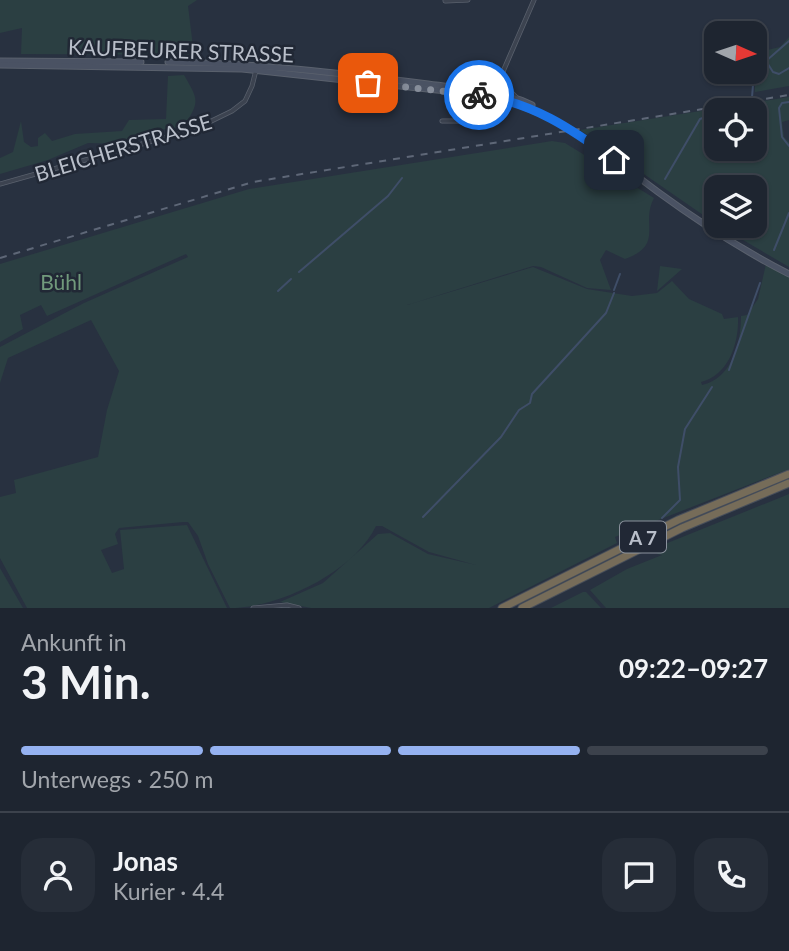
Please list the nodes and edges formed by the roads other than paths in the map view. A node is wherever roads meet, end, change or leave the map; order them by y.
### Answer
1 (468, 0) edge
2 (534, 0) edge
3 (445, 1) edge
4 (0, 63) edge
5 (256, 67) junction
6 (503, 68) junction
7 (478, 90) junction
8 (493, 94) junction
9 (517, 98) junction
10 (442, 121) dead end
11 (561, 123) junction
12 (0, 184) edge
13 (789, 274) edge
14 (789, 474) edge
15 (789, 483) edge
16 (253, 608) edge
17 (299, 608) edge
18 (502, 608) edge
19 (522, 608) edge

1 - 3 street
2 - 6 street
4 - 5 main road, KAUFBEURER STRASSE
5 - 7 main road, KAUFBEURER STRASSE
5 - 8 main road, KAUFBEURER STRASSE
5 - 12 street, BLEICHERSTRASSE
6 - 7 street
6 - 8 street
6 - 9 street
7 - 8 main road, KAUFBEURER STRASSE
8 - 9 main road, KAUFBEURER STRASSE
8 - 10 street
8 - 11 main road, KAUFBEURER STRASSE
9 - 11 main road, KAUFBEURER STRASSE
11 - 13 main road, KAUFBEURER STRASSE
14 - 18 highway, A 7
15 - 19 highway, A 7
16 - 17 street

